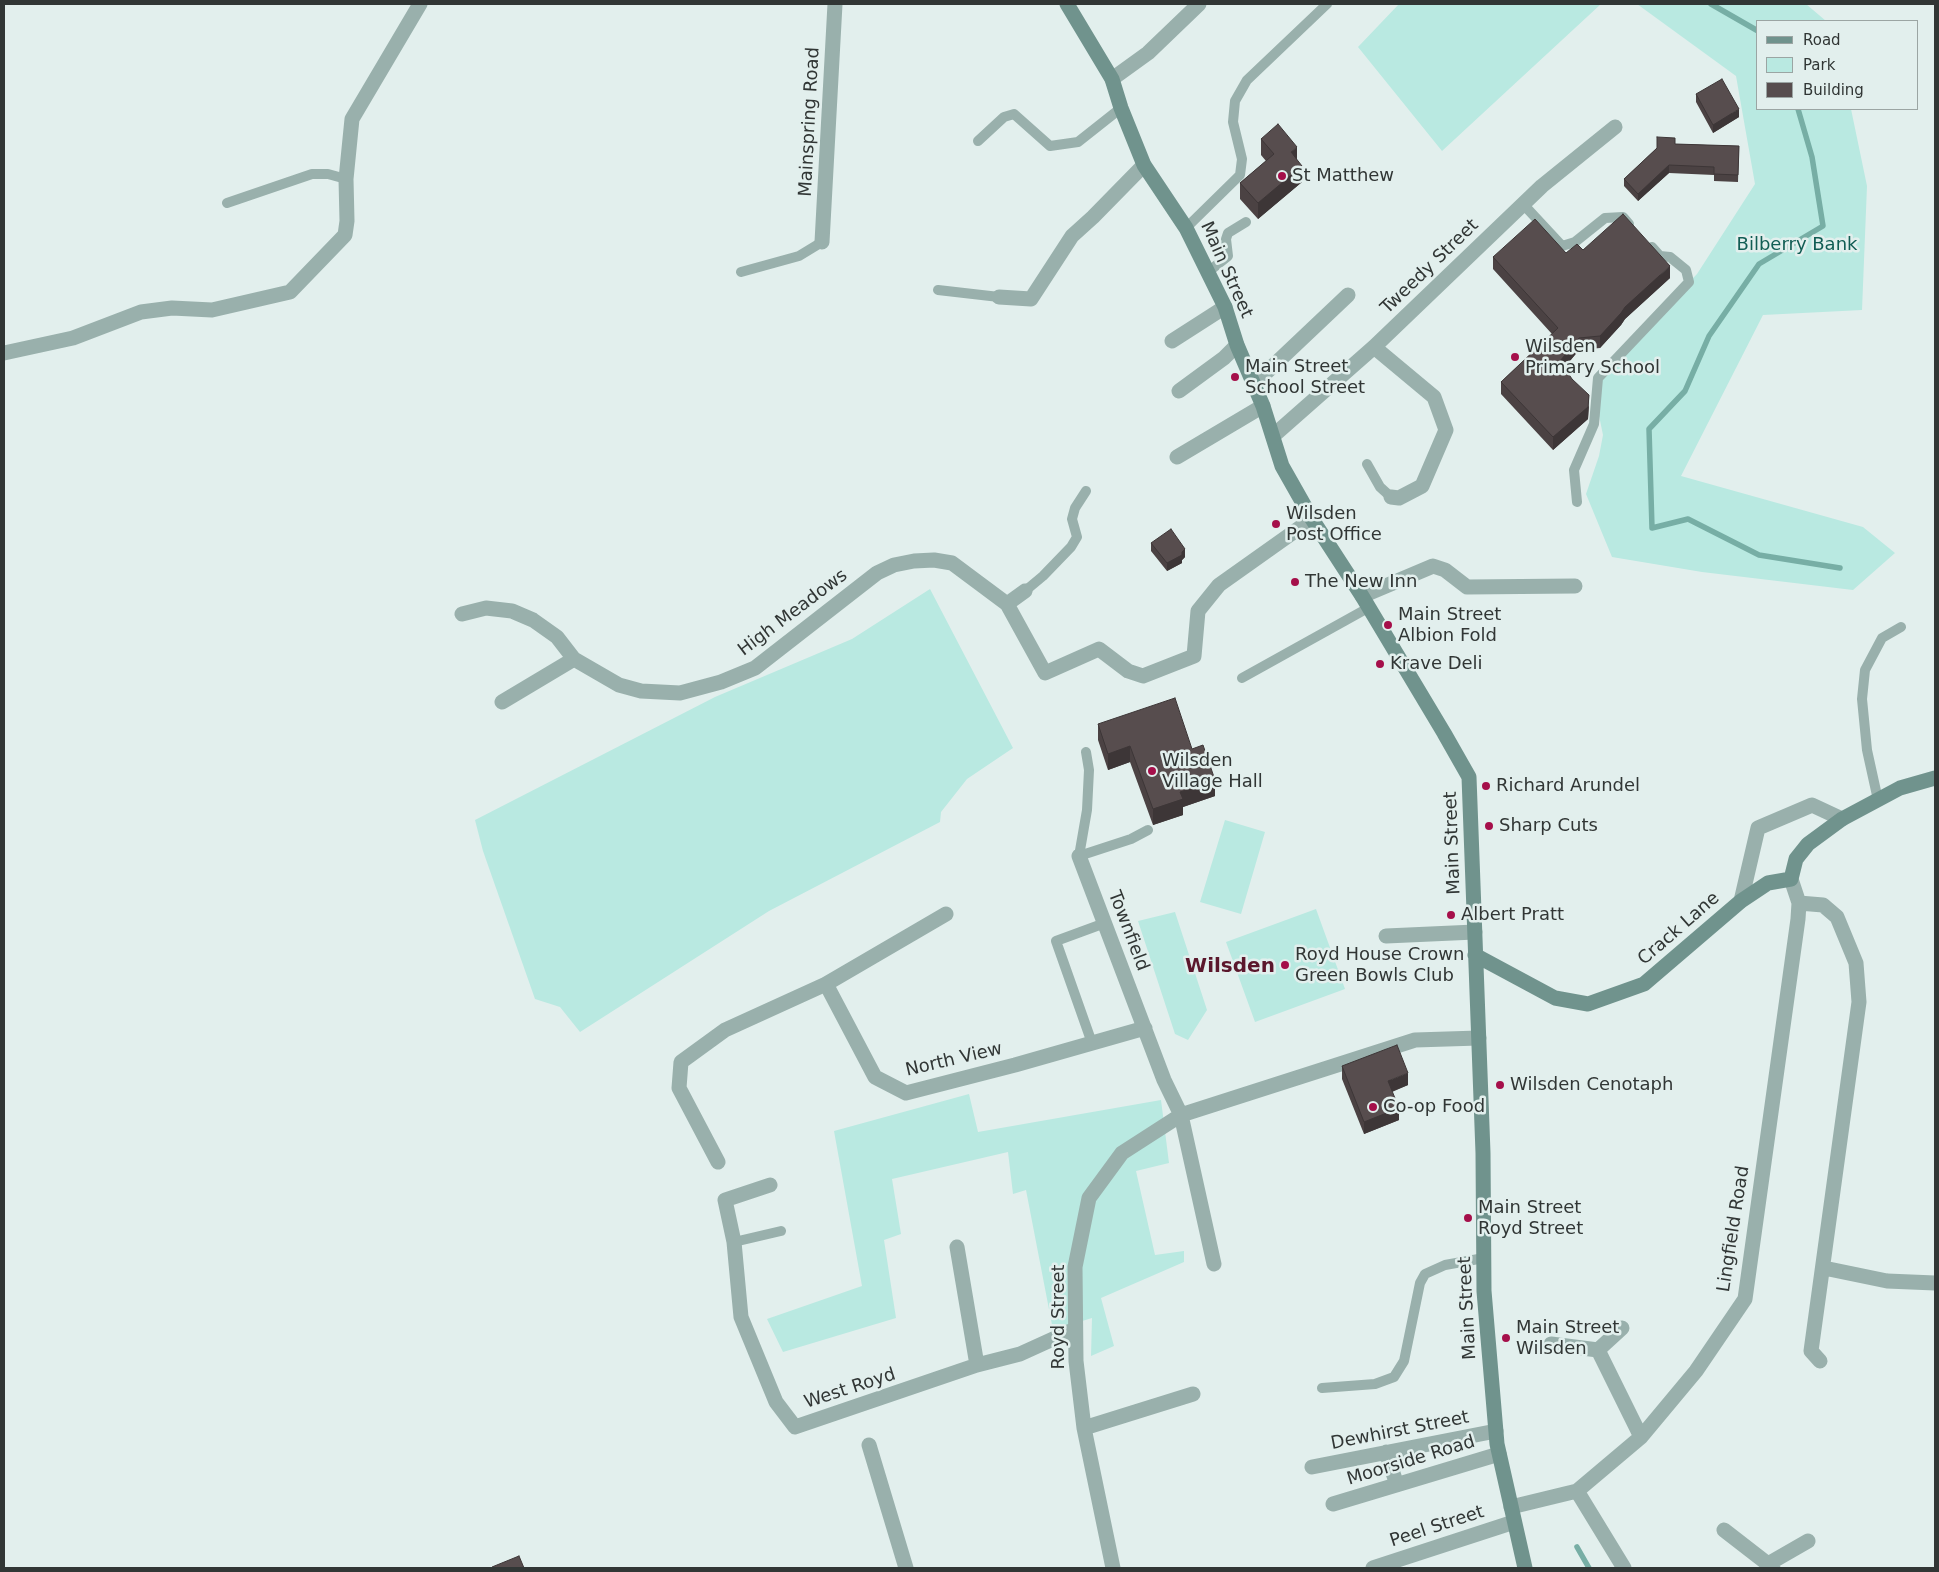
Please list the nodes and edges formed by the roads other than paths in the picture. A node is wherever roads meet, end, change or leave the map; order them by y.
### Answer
1 (418, 4) edge
2 (836, 4) edge
3 (1068, 4) edge
4 (1199, 4) edge
5 (1328, 4) edge
6 (1112, 79) junction
7 (1120, 108) junction
8 (1615, 127) dead end
9 (978, 141) dead end
10 (1144, 165) junction
11 (346, 179) junction
12 (227, 203) dead end
13 (1523, 204) junction
14 (1246, 222) dead end
15 (1186, 228) junction
16 (822, 242) joint
17 (741, 272) dead end
18 (1208, 272) junction
19 (938, 290) dead end
20 (1348, 295) dead end
21 (999, 296) joint
22 (1225, 307) junction
23 (1172, 342) dead end
24 (1237, 345) junction
25 (1374, 347) junction
26 (4, 353) edge
27 (1254, 384) junction
28 (1179, 391) dead end
29 (1263, 406) junction
30 (1273, 436) junction
31 (1177, 457) dead end
32 (1367, 464) dead end
33 (1086, 491) dead end
34 (1391, 497) joint
35 (1577, 502) dead end
36 (1312, 519) junction
37 (1575, 586) dead end
38 (1026, 590) joint
39 (1365, 602) junction
40 (1007, 604) junction
41 (462, 614) dead end
42 (1901, 627) dead end
43 (574, 659) junction
44 (1242, 678) dead end
45 (502, 702) dead end
46 (1086, 752) dead end
47 (1935, 778) edge
48 (1878, 800) junction
49 (1842, 819) junction
50 (1148, 830) dead end
51 (1079, 856) junction
52 (1791, 879) junction
53 (1740, 901) junction
54 (1799, 903) junction
55 (946, 914) dead end
56 (1105, 923) junction
57 (1475, 932) junction
58 (1386, 936) dead end
59 (1476, 955) junction
60 (826, 984) junction
61 (1145, 1028) junction
62 (1478, 1038) junction
63 (1092, 1043) junction
64 (1181, 1115) junction
65 (718, 1162) dead end
66 (770, 1185) dead end
67 (781, 1231) dead end
68 (734, 1242) junction
69 (957, 1247) dead end
70 (1484, 1258) junction
71 (1214, 1264) dead end
72 (1824, 1268) junction
73 (1935, 1283) edge
74 (1622, 1328) dead end
75 (1075, 1330) junction
76 (1551, 1344) dead end
77 (1598, 1350) junction
78 (1820, 1361) dead end
79 (977, 1365) junction
80 (1322, 1388) dead end
81 (1193, 1394) dead end
82 (1084, 1428) junction
83 (1496, 1431) junction
84 (1641, 1437) junction
85 (869, 1445) dead end
86 (1386, 1452) junction
87 (1499, 1454) junction
88 (1312, 1467) dead end
89 (1397, 1485) junction
90 (1577, 1491) junction
91 (1333, 1504) dead end
92 (1512, 1514) junction
93 (1724, 1530) dead end
94 (1808, 1541) dead end
95 (1770, 1566) edge
96 (906, 1568) edge
97 (1113, 1568) edge
98 (1373, 1568) edge
99 (1525, 1568) edge
100 (1624, 1568) edge

1 - 11 street
2 - 16 street, Mainspring Road
3 - 6 street, Main Street
4 - 6 street
5 - 15 lane
6 - 7 street, Main Street
7 - 9 lane
7 - 10 street, Main Street
8 - 13 street, Tweedy Street
10 - 15 street, Main Street
10 - 21 street
11 - 12 lane
11 - 26 street
13 - 25 street, Tweedy Street
13 - 35 lane
14 - 18 lane
15 - 18 street, Main Street
16 - 17 lane
18 - 22 street, Main Street
19 - 21 lane
20 - 27 street
22 - 23 street
22 - 24 street, Main Street
24 - 27 street, Main Street
24 - 28 street
25 - 30 street, Tweedy Street
25 - 34 street
27 - 29 street, Main Street
29 - 30 street, Main Street
29 - 31 street
30 - 36 street, Main Street
32 - 34 lane
33 - 38 lane
36 - 39 street, Main Street
36 - 40 street
37 - 39 street
38 - 40 street
39 - 44 lane
39 - 57 street, Main Street
40 - 43 street, High Meadows
41 - 43 street, High Meadows
42 - 48 lane
43 - 45 street
46 - 51 lane
47 - 48 street
48 - 49 street
49 - 52 street
49 - 53 street, Crack Lane
50 - 51 lane
51 - 56 street, Townfield
52 - 53 street, Crack Lane
52 - 54 street, Lingfield Road
53 - 59 street, Crack Lane
54 - 72 street
54 - 84 street, Lingfield Road
55 - 60 street
56 - 61 street, Townfield
56 - 63 lane
57 - 58 street
57 - 59 street, Main Street
59 - 62 street, Main Street
60 - 63 street, North View
60 - 65 street
61 - 63 street, North View
61 - 64 street, Townfield
62 - 64 street, Royd Street
62 - 70 street, Main Street
64 - 71 street, Townfield
64 - 75 street, Royd Street
66 - 68 street, West Royd
67 - 68 lane
68 - 79 street, West Royd
69 - 79 street
70 - 80 lane
70 - 83 street, Main Street
72 - 73 street
72 - 78 street
74 - 77 street
75 - 79 street, West Royd
75 - 82 street, Royd Street
76 - 77 street
77 - 84 street
81 - 82 street
82 - 97 street, Royd Street
83 - 86 street, Dewhirst Street
83 - 87 street, Main Street
84 - 90 street, Lingfield Road
85 - 96 street
86 - 88 street, Dewhirst Street
86 - 89 street
87 - 89 street, Moorside Road
87 - 92 street, Main Street
89 - 91 street, Moorside Road
90 - 92 street, Lingfield Road
90 - 100 street
92 - 98 street, Peel Street
92 - 99 street, Main Street
93 - 95 street
94 - 95 street

